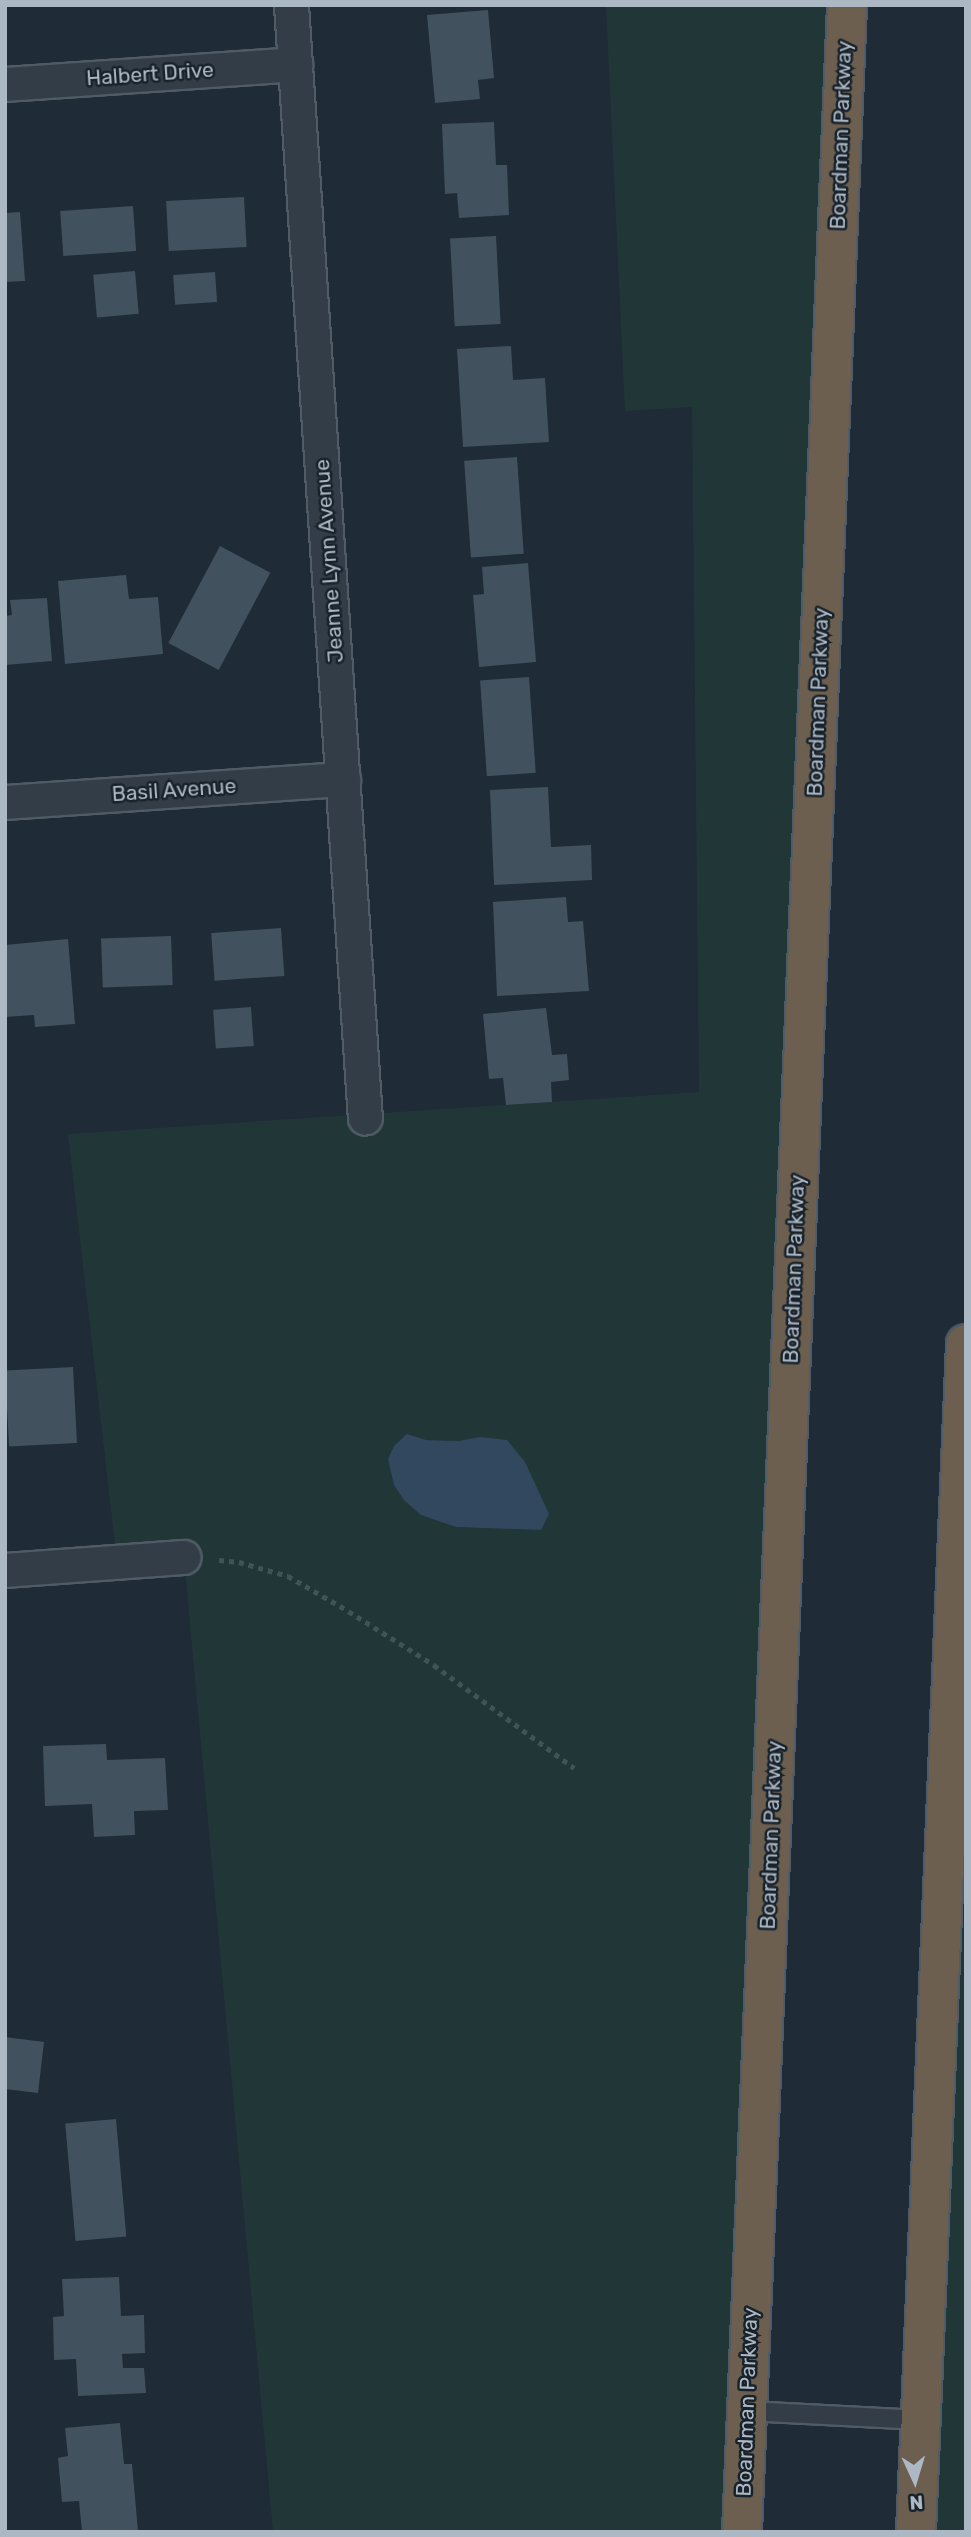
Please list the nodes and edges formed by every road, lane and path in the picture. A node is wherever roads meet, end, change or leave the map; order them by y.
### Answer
1 (292, 5) edge
2 (847, 5) edge
3 (295, 64) junction
4 (5, 84) edge
5 (343, 779) junction
6 (5, 802) edge
7 (365, 1118) dead end
8 (966, 1344) edge
9 (184, 1557) joint
10 (5, 1570) edge
11 (574, 1768) dead end
12 (747, 2411) junction
13 (921, 2420) junction
14 (742, 2532) edge
15 (916, 2532) edge

1 - 3 street, Jeanne Lynn Avenue
2 - 12 highway, Boardman Parkway
3 - 4 street, Halbert Drive
3 - 5 street, Jeanne Lynn Avenue
5 - 6 street, Basil Avenue
5 - 7 street, Jeanne Lynn Avenue
8 - 13 highway
9 - 10 street
9 - 11 path
12 - 13 lane
12 - 14 highway, Boardman Parkway
13 - 15 highway

